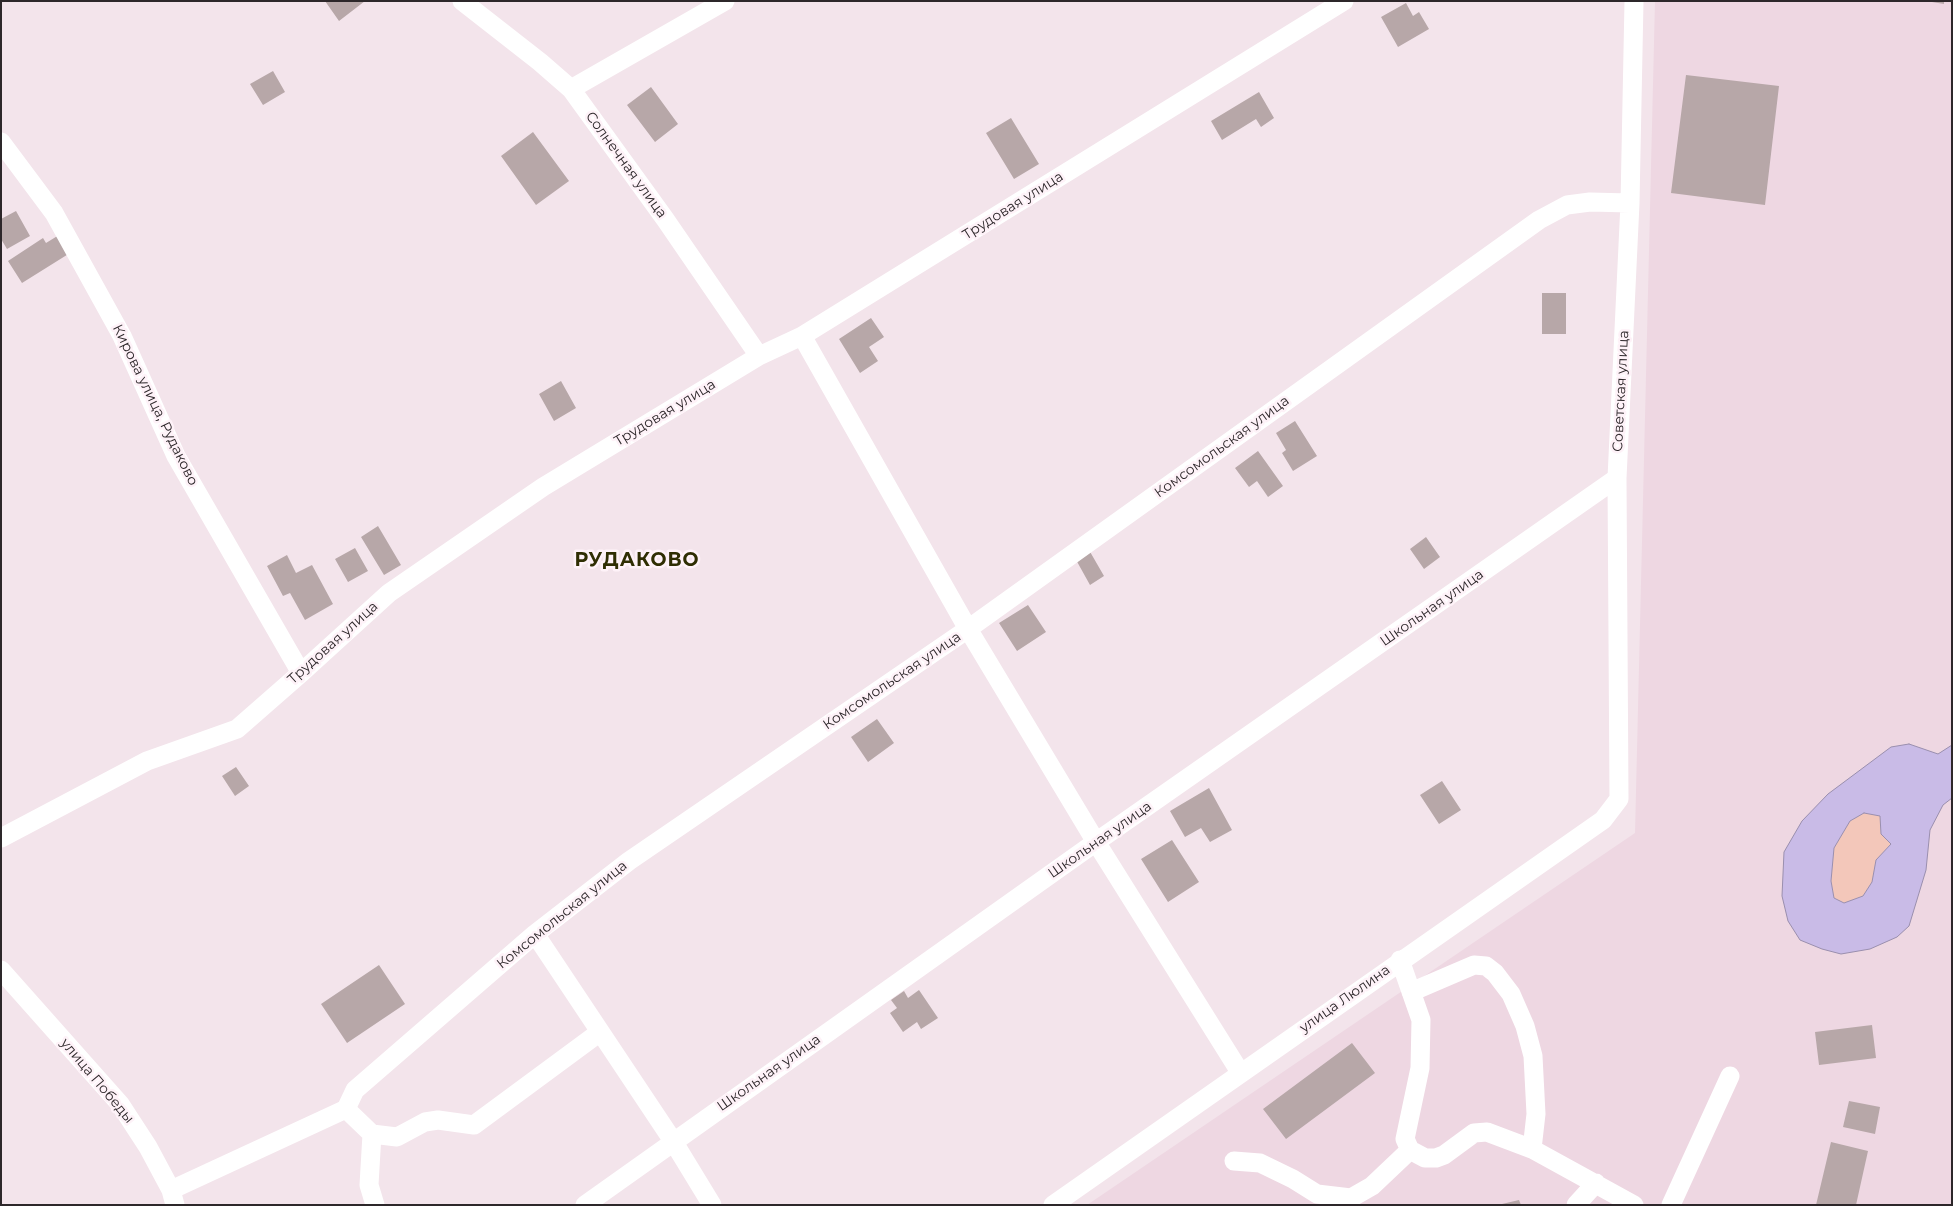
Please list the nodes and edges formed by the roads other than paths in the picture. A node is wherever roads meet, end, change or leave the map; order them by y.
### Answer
1 (462, 1) edge
2 (725, 1) edge
3 (1344, 1) edge
4 (1634, 1) edge
5 (571, 89) junction
6 (1, 142) edge
7 (1630, 203) junction
8 (802, 336) junction
9 (759, 356) junction
10 (1617, 478) junction
11 (968, 629) junction
12 (301, 673) junction
13 (1619, 782) joint
14 (1, 838) edge
15 (1096, 842) junction
16 (535, 934) junction
17 (1400, 960) junction
18 (1, 970) edge
19 (1411, 992) junction
20 (600, 1032) junction
21 (1240, 1072) junction
22 (1730, 1076) dead end
23 (346, 1109) junction
24 (372, 1134) junction
25 (673, 1141) junction
26 (1532, 1149) junction
27 (1410, 1150) junction
28 (1234, 1161) dead end
29 (1596, 1183) junction
30 (173, 1197) edge
31 (375, 1205) edge
32 (585, 1205) edge
33 (712, 1205) edge
34 (1053, 1205) edge
35 (1576, 1205) edge
36 (1634, 1205) edge
37 (1671, 1205) edge

1 - 5 street, Солнечная улица
2 - 5 street
3 - 8 street, Трудовая улица
4 - 7 street, Советская улица
5 - 9 street, Солнечная улица
6 - 12 street, Кирова улица, Рудаково
7 - 10 street, Советская улица
7 - 11 street, Комсомольская улица
8 - 9 street, Трудовая улица
8 - 11 street
9 - 12 street, Трудовая улица
10 - 13 street, Советская улица
10 - 15 street, Школьная улица
11 - 15 street
11 - 16 street, Комсомольская улица
12 - 14 street, Трудовая улица
13 - 17 street, улица Люлина
15 - 21 street
15 - 25 street, Школьная улица
16 - 20 street
16 - 23 street, Комсомольская улица
17 - 19 street
17 - 21 street, улица Люлина
18 - 30 street, улица Победы
19 - 26 street
19 - 27 street
20 - 24 street
20 - 25 street
21 - 34 street, улица Люлина
22 - 37 street
23 - 24 street
23 - 30 street
24 - 31 street
25 - 32 street, Школьная улица
25 - 33 street
26 - 27 street
26 - 29 street
27 - 28 street
29 - 35 street
29 - 36 street

